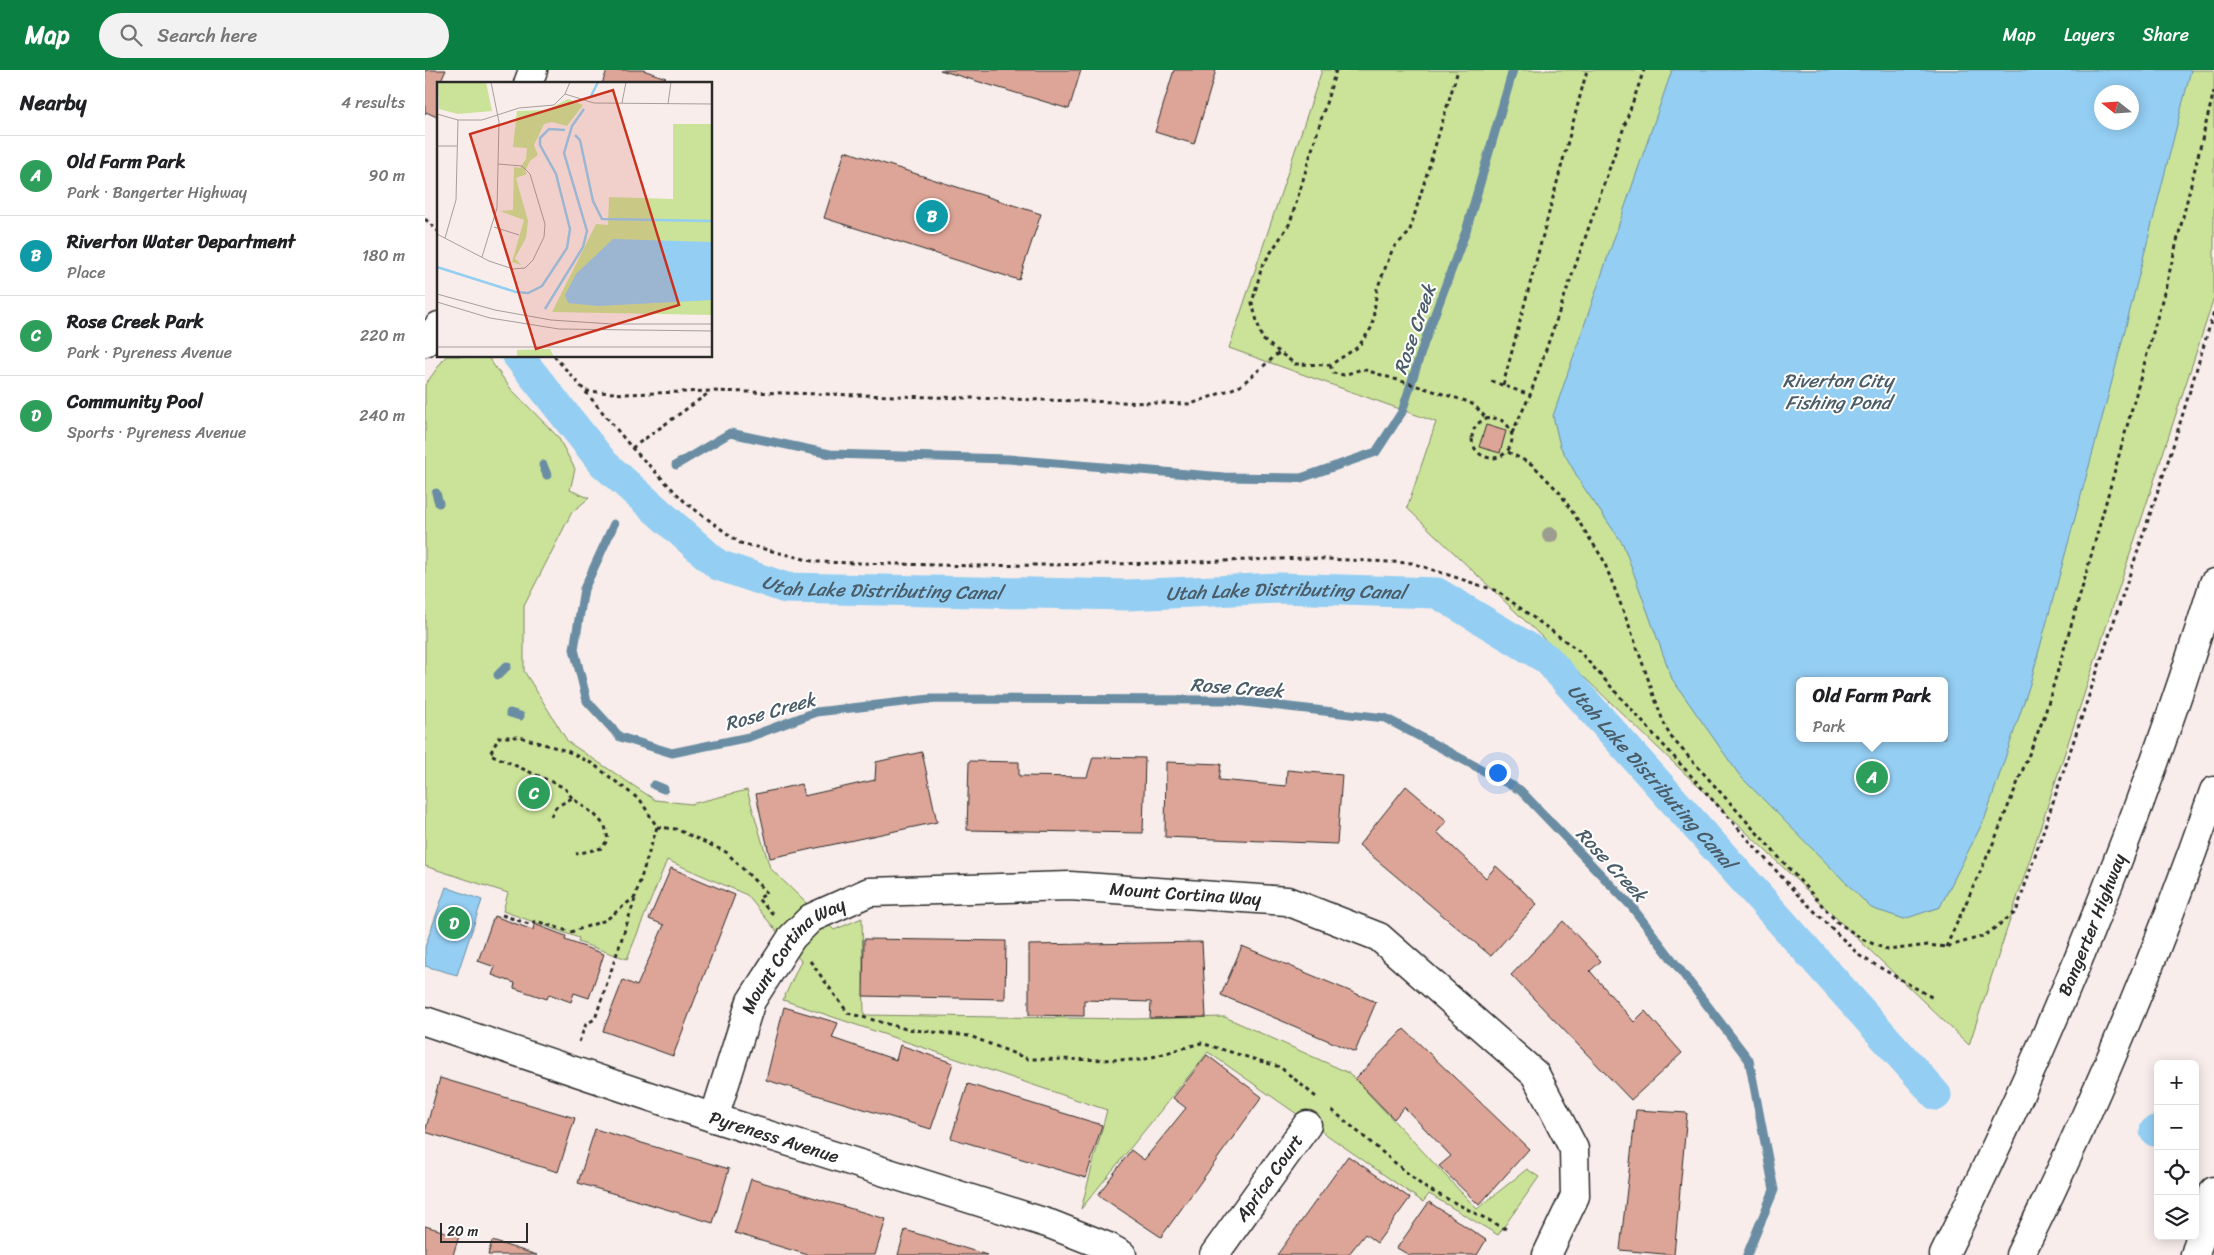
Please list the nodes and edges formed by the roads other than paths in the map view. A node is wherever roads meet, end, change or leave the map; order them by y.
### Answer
1 (533, 70) edge
2 (529, 82) edge
3 (437, 328) edge
4 (425, 342) edge
5 (2214, 583) edge
6 (2214, 791) edge
7 (425, 1021) edge
8 (714, 1118) junction
9 (1307, 1125) dead end
10 (2214, 1191) edge
11 (1122, 1255) edge
12 (1214, 1255) edge
13 (1547, 1255) edge
14 (1944, 1255) edge
15 (2020, 1255) edge
16 (2195, 1255) edge

1 - 2 main road
3 - 4 main road
5 - 14 main road, Bangerter Highway
6 - 15 main road
7 - 8 main road, Pyreness Avenue
8 - 11 main road, Pyreness Avenue
8 - 13 main road, Mount Cortina Way
9 - 12 main road, Aprica Court
10 - 16 main road

